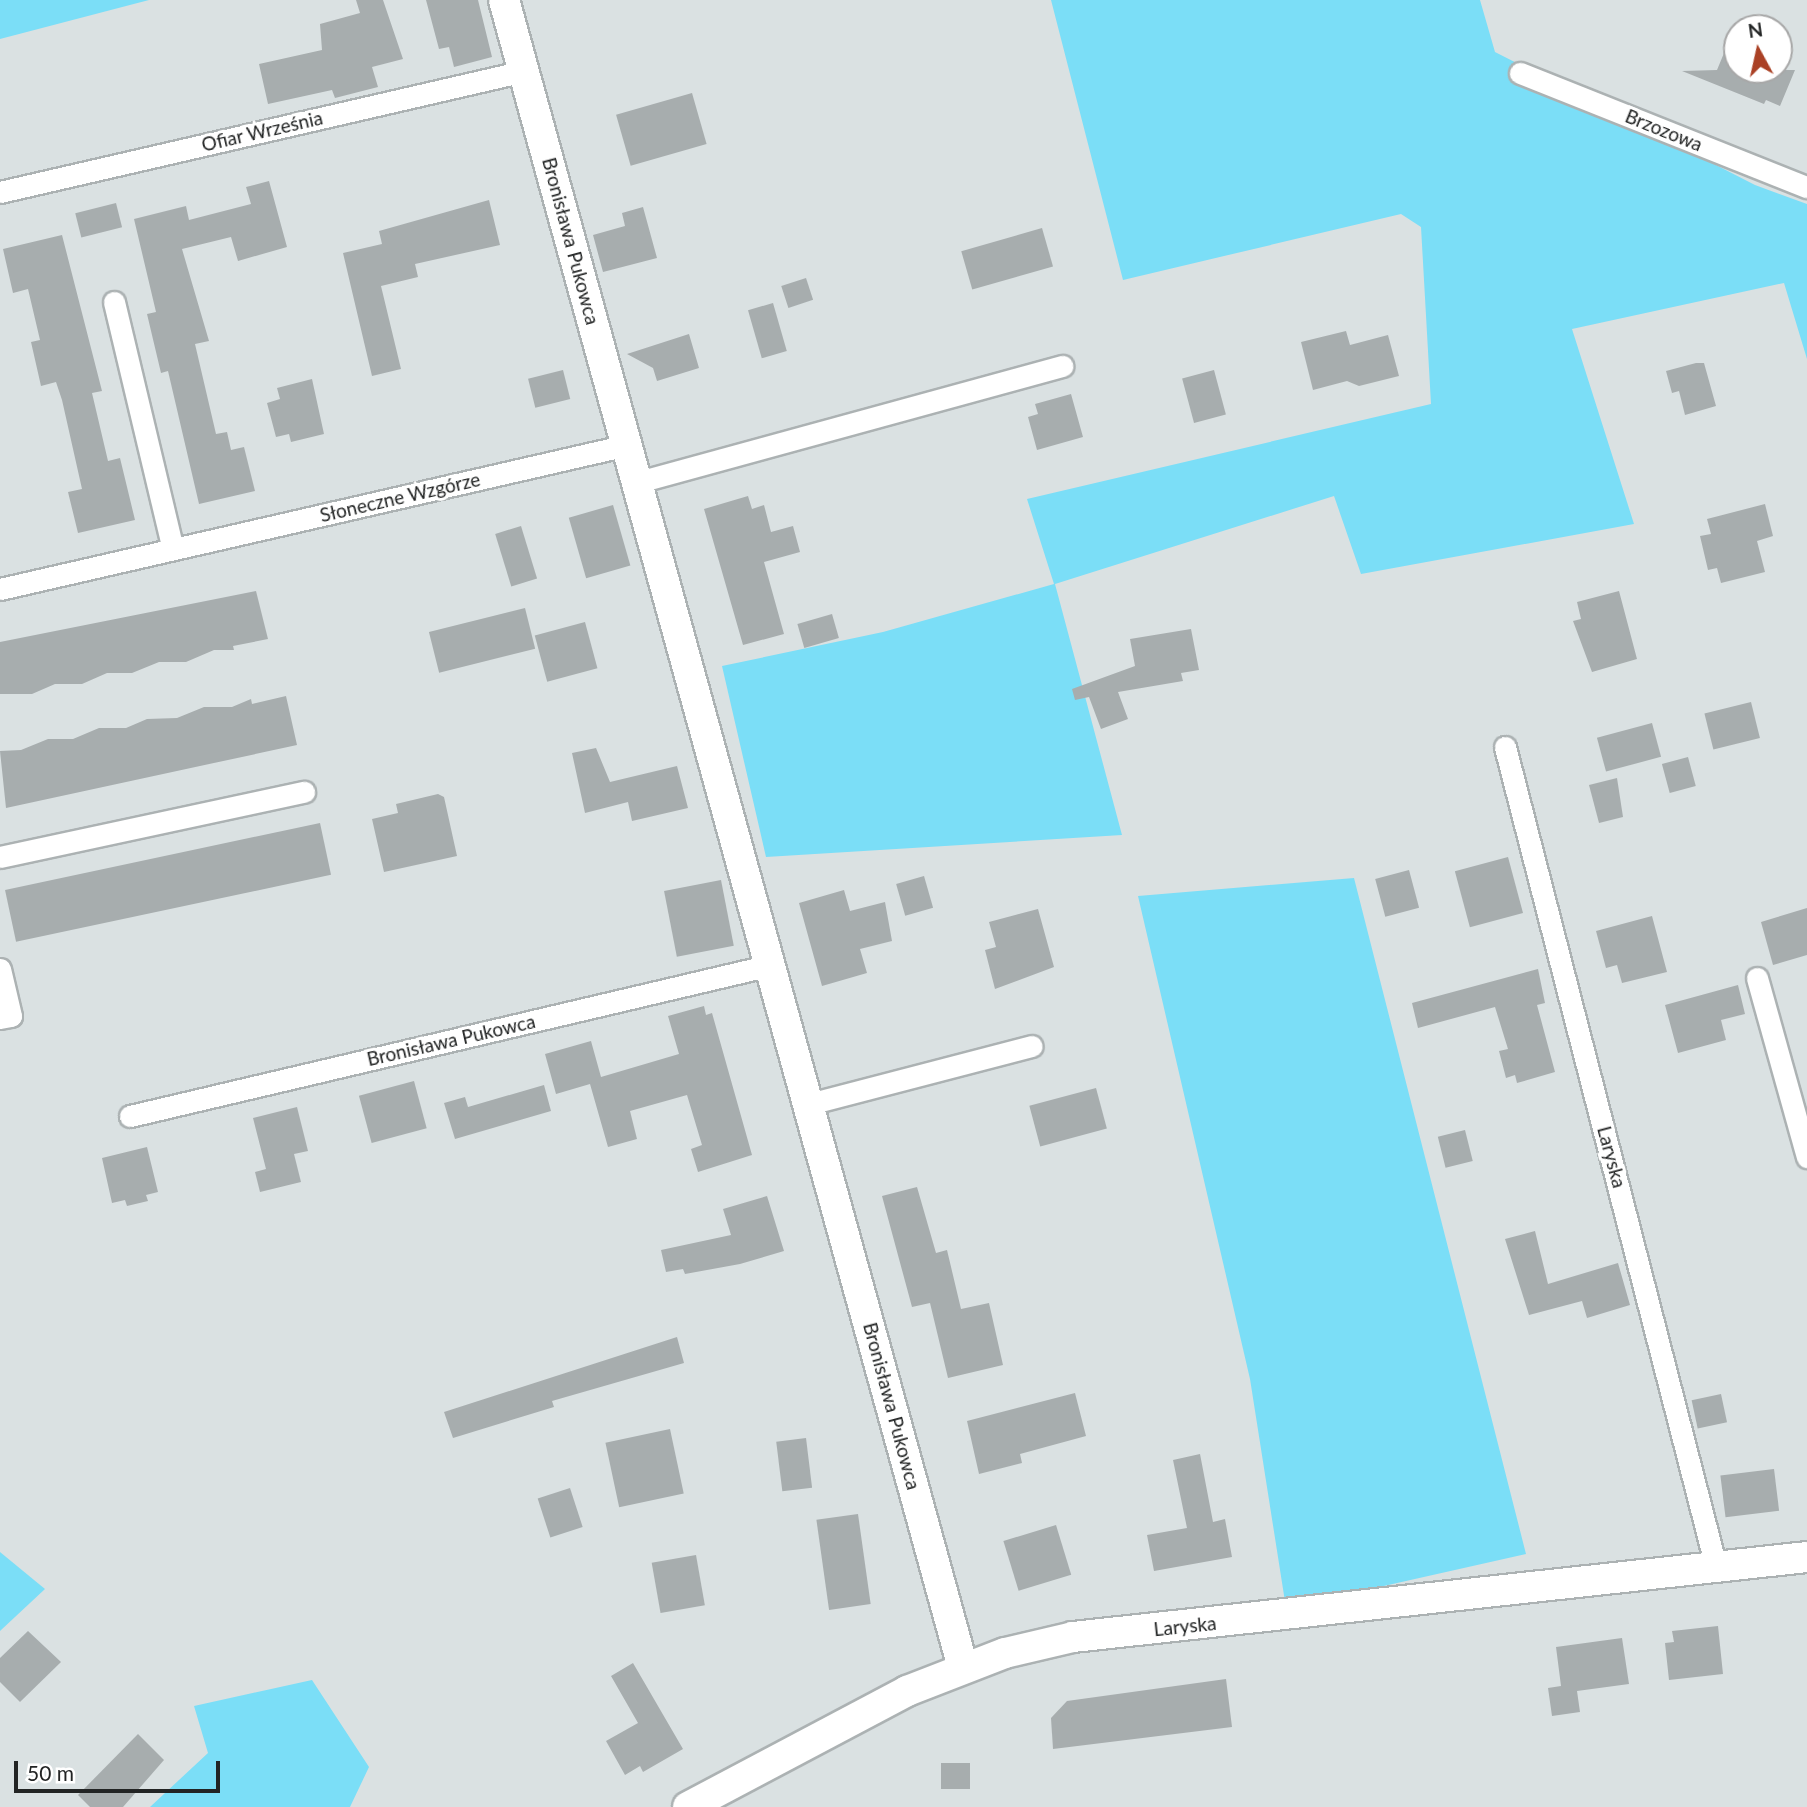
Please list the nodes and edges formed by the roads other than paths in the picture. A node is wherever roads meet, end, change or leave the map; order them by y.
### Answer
1 (504, 0) edge
2 (524, 71) junction
3 (1520, 73) dead end
4 (1807, 187) edge
5 (0, 192) edge
6 (114, 302) dead end
7 (1062, 366) dead end
8 (627, 445) junction
9 (638, 482) junction
10 (173, 549) junction
11 (0, 589) edge
12 (1505, 747) dead end
13 (304, 792) dead end
14 (0, 857) edge
15 (771, 965) junction
16 (0, 969) edge
17 (1757, 978) dead end
18 (0, 1018) edge
19 (1032, 1046) dead end
20 (809, 1104) junction
21 (130, 1116) dead end
22 (1807, 1157) edge
23 (1807, 1557) edge
24 (1716, 1567) junction
25 (963, 1668) junction
26 (688, 1807) edge

1 - 2 street, Bronisława Pukowca
2 - 5 street, Ofiar Września
2 - 8 street, Bronisława Pukowca
3 - 4 street, Brzozowa
6 - 10 street
7 - 9 street
8 - 9 street, Bronisława Pukowca
8 - 10 street, Słoneczne Wzgórze
9 - 15 street, Bronisława Pukowca
10 - 11 street, Słoneczne Wzgórze
12 - 24 street, Laryska
13 - 14 street
15 - 20 street, Bronisława Pukowca
15 - 21 street, Bronisława Pukowca
16 - 18 street
17 - 22 street
19 - 20 street
20 - 25 street, Bronisława Pukowca
23 - 24 street, Laryska
24 - 25 street, Laryska
25 - 26 street, Laryska

